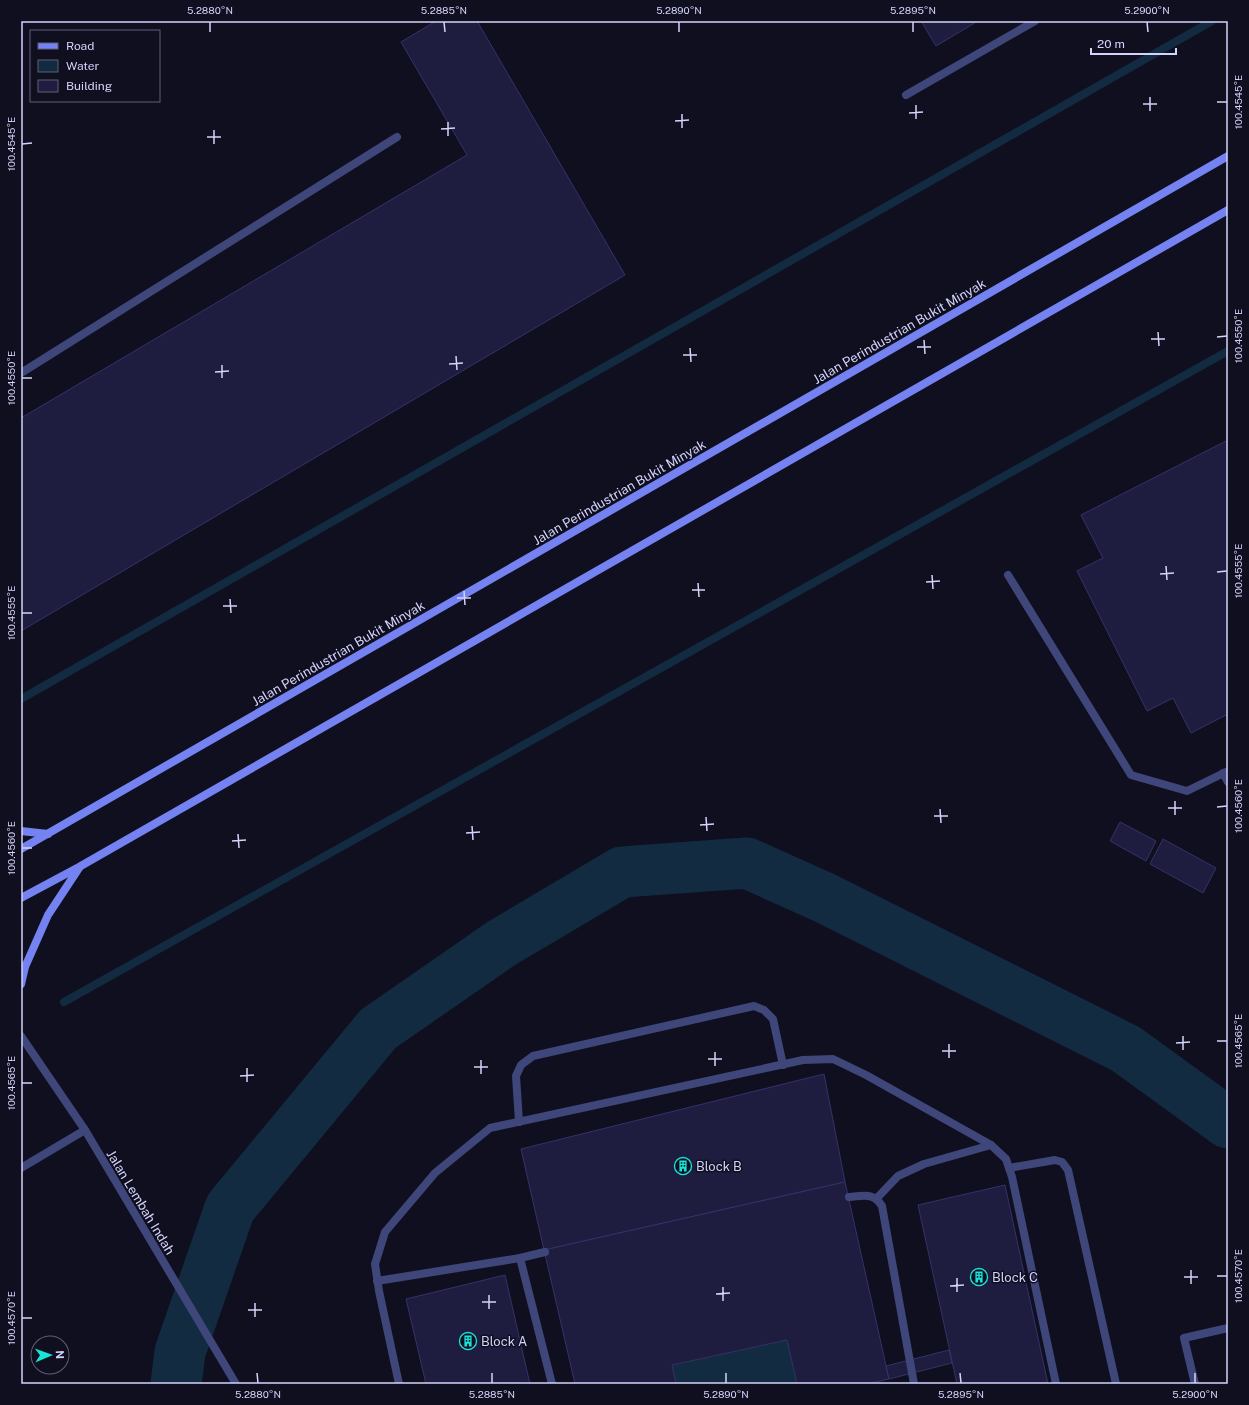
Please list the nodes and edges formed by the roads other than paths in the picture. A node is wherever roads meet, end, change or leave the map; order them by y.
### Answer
1 (1035, 21) edge
2 (906, 95) dead end
3 (397, 137) dead end
4 (1228, 156) edge
5 (1228, 210) edge
6 (21, 373) edge
7 (1008, 575) dead end
8 (1226, 772) edge
9 (1228, 782) edge
10 (21, 831) edge
11 (48, 834) junction
12 (21, 849) edge
13 (79, 867) junction
14 (21, 898) edge
15 (21, 984) edge
16 (21, 1036) edge
17 (783, 1065) junction
18 (519, 1122) junction
19 (85, 1130) junction
20 (991, 1145) junction
21 (21, 1168) edge
22 (1009, 1168) junction
23 (849, 1197) dead end
24 (877, 1198) junction
25 (545, 1252) dead end
26 (520, 1258) junction
27 (377, 1281) junction
28 (1228, 1328) edge
29 (236, 1384) edge
30 (399, 1384) edge
31 (552, 1384) edge
32 (914, 1384) edge
33 (1056, 1384) edge
34 (1116, 1384) edge
35 (1195, 1384) edge

1 - 2 street
3 - 6 street
4 - 11 main road, Jalan Perindustrian Bukit Minyak
5 - 13 main road
7 - 8 street
8 - 9 street
10 - 11 main road
11 - 12 main road, Jalan Perindustrian Bukit Minyak
13 - 14 main road
13 - 15 main road
16 - 19 street, Jalan Lembah Indah
17 - 18 street
17 - 18 street
17 - 20 street
18 - 27 street
19 - 21 street
19 - 29 street, Jalan Lembah Indah
20 - 22 street
20 - 24 street
22 - 33 street
22 - 34 street
23 - 24 street
24 - 32 street
25 - 26 street
26 - 27 street
26 - 31 street
27 - 30 street
28 - 35 street

